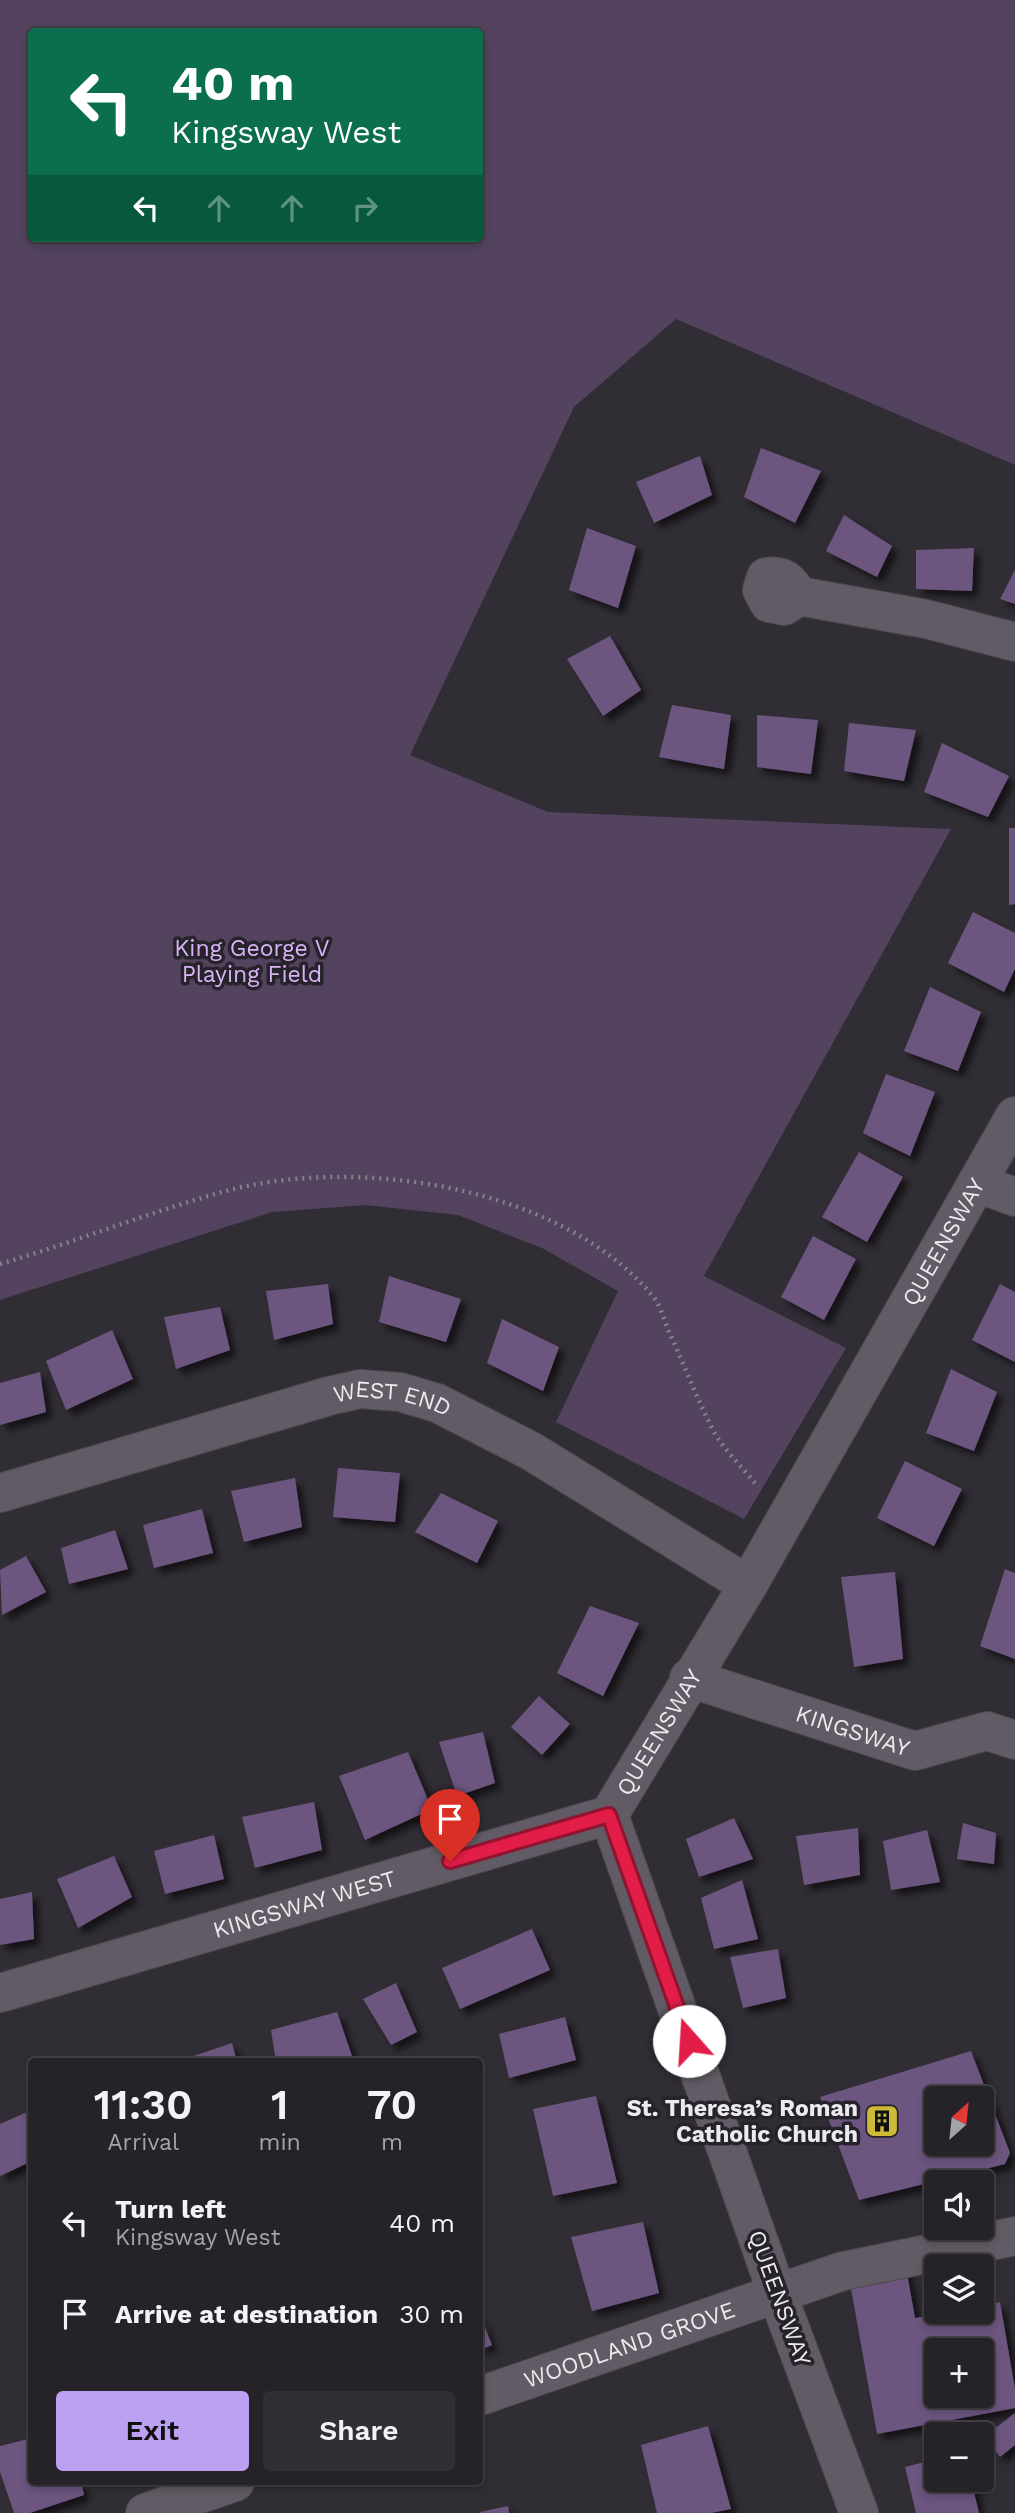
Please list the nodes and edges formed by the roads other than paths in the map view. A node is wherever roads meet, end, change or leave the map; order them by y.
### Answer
1 (799, 596) dead end
2 (1015, 642) edge
3 (1015, 1116) edge
4 (978, 1183) junction
5 (1015, 1198) edge
6 (0, 1493) edge
7 (748, 1585) junction
8 (689, 1678) junction
9 (1015, 1740) edge
10 (609, 1815) junction
11 (0, 1993) edge
12 (1015, 2236) edge
13 (777, 2292) junction
14 (483, 2395) edge
15 (226, 2485) edge
16 (145, 2513) edge
17 (859, 2513) edge

1 - 2 street
3 - 4 street, QUEENSWAY
4 - 5 street
4 - 7 street, QUEENSWAY
6 - 7 street, WEST END
7 - 8 street, QUEENSWAY
8 - 9 street, KINGSWAY
8 - 10 street, QUEENSWAY
10 - 11 street, KINGSWAY WEST
10 - 13 street, QUEENSWAY
12 - 13 street, WOODLAND GROVE
13 - 14 street, WOODLAND GROVE
13 - 17 street, QUEENSWAY
15 - 16 street

